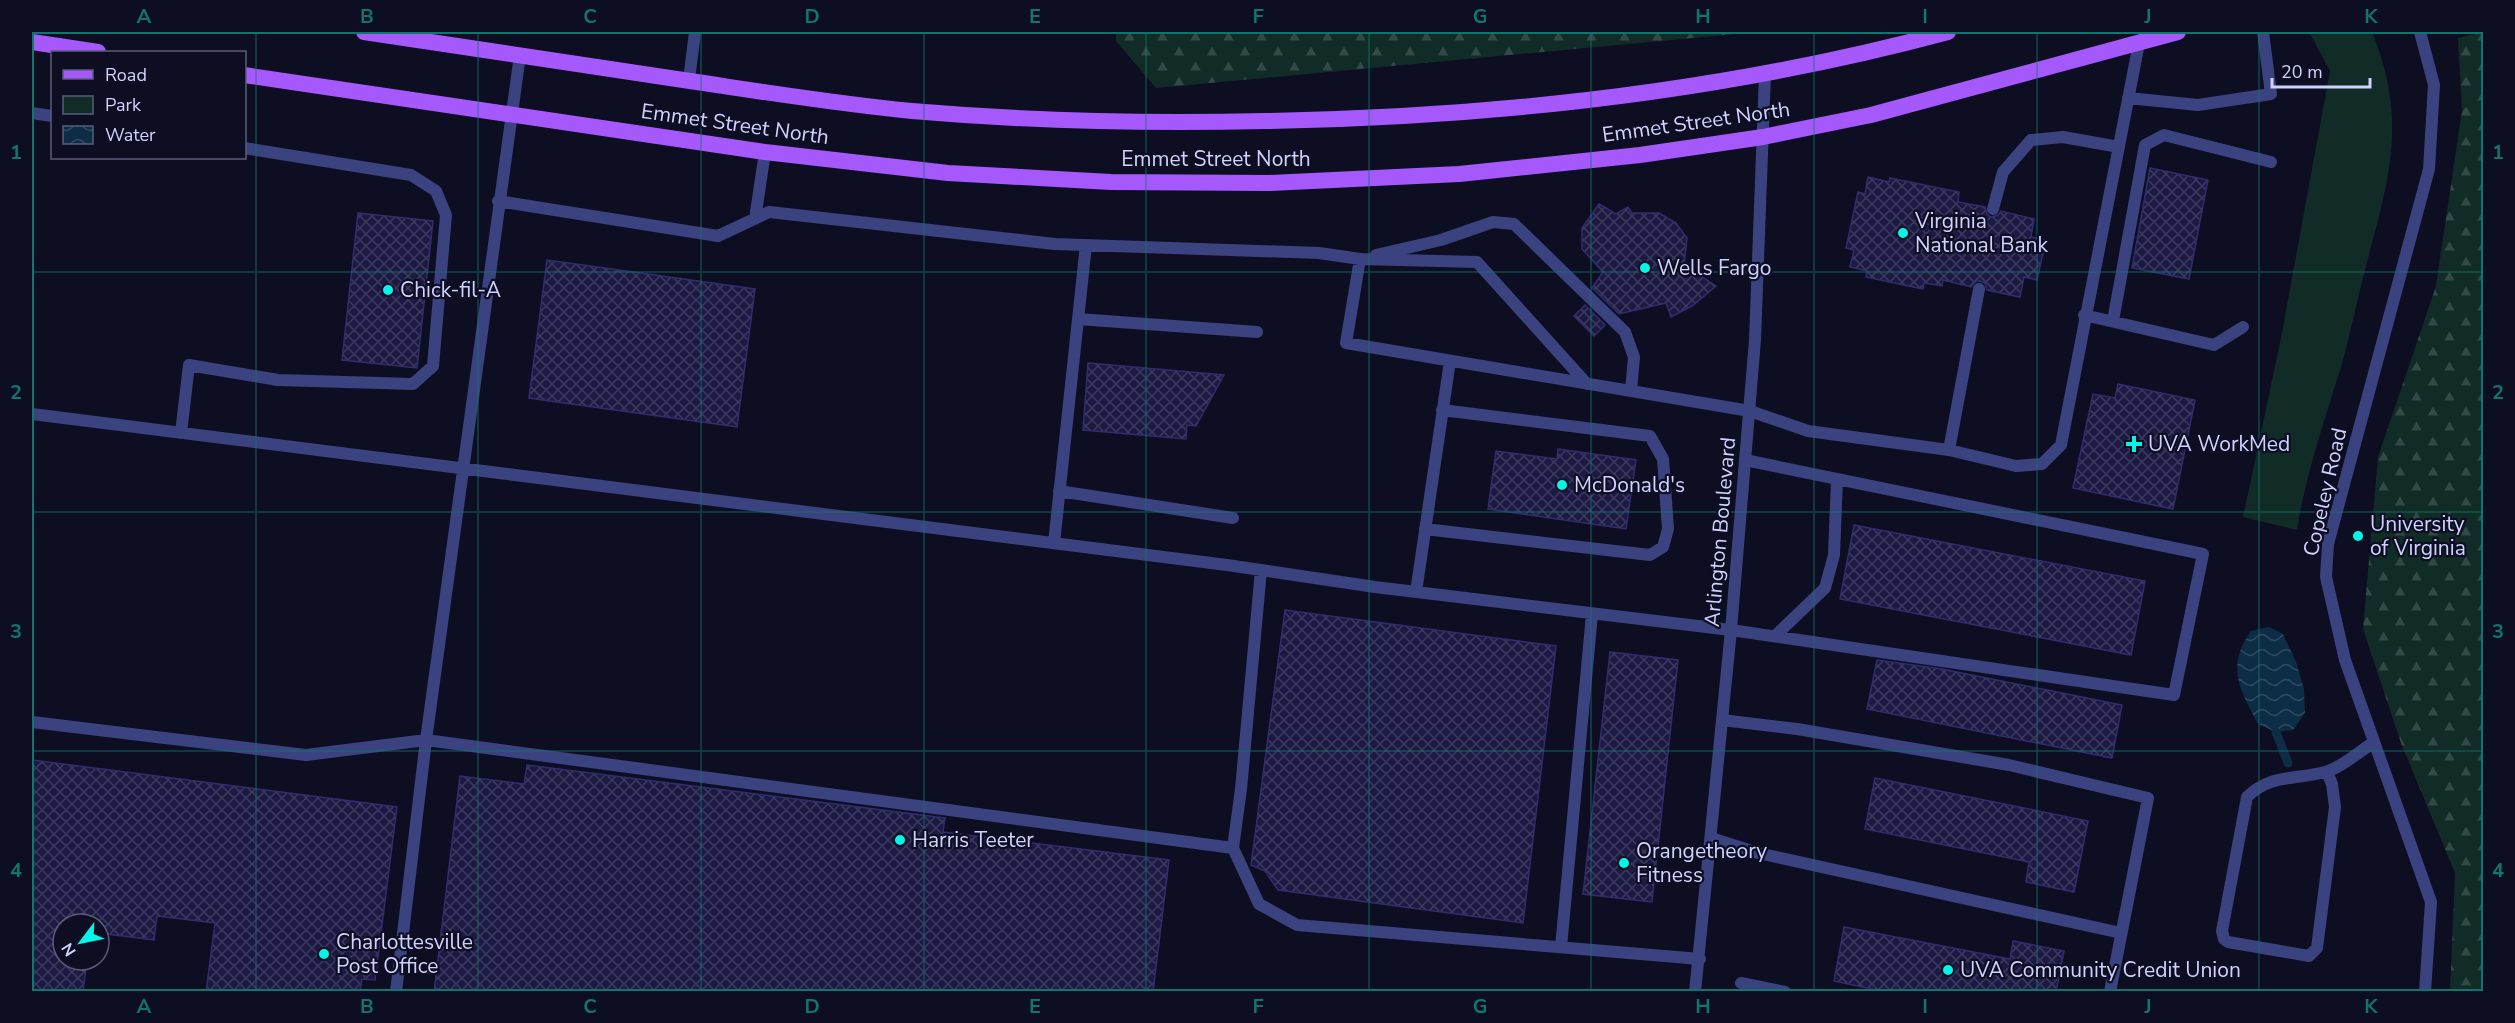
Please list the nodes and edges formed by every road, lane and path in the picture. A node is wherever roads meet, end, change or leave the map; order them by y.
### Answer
1 (364, 32) edge
2 (695, 32) edge
3 (1948, 32) edge
4 (2178, 32) edge
5 (2263, 32) edge
6 (2420, 32) edge
7 (32, 42) edge
8 (2139, 43) junction
9 (91, 51) edge
10 (520, 55) junction
11 (1765, 74) junction
12 (246, 75) edge
13 (689, 81) junction
14 (2271, 94) junction
15 (2128, 98) junction
16 (2278, 106) dead end
17 (32, 113) edge
18 (511, 115) junction
19 (51, 116) edge
20 (1763, 137) junction
21 (2119, 147) junction
22 (246, 148) edge
23 (765, 152) junction
24 (2271, 162) dead end
25 (498, 201) junction
26 (1993, 209) dead end
27 (755, 219) junction
28 (1086, 245) junction
29 (1360, 259) junction
30 (1979, 288) dead end
31 (2084, 315) junction
32 (1078, 319) junction
33 (2112, 321) junction
34 (2243, 327) dead end
35 (1257, 333) dead end
36 (1450, 361) junction
37 (1587, 384) junction
38 (1631, 391) junction
39 (1442, 410) junction
40 (1750, 411) junction
41 (32, 414) edge
42 (181, 433) junction
43 (1949, 450) junction
44 (1745, 460) junction
45 (463, 469) junction
46 (1837, 479) junction
47 (1059, 491) junction
48 (1233, 518) dead end
49 (1425, 529) junction
50 (1054, 543) junction
51 (1261, 570) junction
52 (1416, 592) junction
53 (1592, 614) junction
54 (1731, 630) junction
55 (1775, 636) junction
56 (1722, 720) junction
57 (32, 722) edge
58 (426, 740) junction
59 (2373, 743) junction
60 (2327, 772) junction
61 (1711, 838) junction
62 (1233, 848) junction
63 (2121, 933) junction
64 (1561, 947) junction
65 (1700, 959) junction
66 (1742, 983) dead end
67 (396, 992) edge
68 (1695, 992) edge
69 (1785, 992) edge
70 (2110, 992) edge
71 (2425, 992) edge

1 - 10 main road, Emmet Street North
2 - 13 street
3 - 11 main road, Emmet Street North
4 - 8 main road, Emmet Street North
5 - 14 street
6 - 59 street, Copeley Road
7 - 9 main road
8 - 15 street
8 - 20 main road, Emmet Street North
10 - 13 main road, Emmet Street North
10 - 18 street
11 - 13 main road, Emmet Street North
11 - 20 street, Arlington Boulevard
12 - 18 main road, Emmet Street North
14 - 15 street
14 - 16 street
15 - 21 street
17 - 19 street
18 - 23 main road, Emmet Street North
18 - 25 street
20 - 23 main road, Emmet Street North
20 - 40 street, Arlington Boulevard
21 - 26 street
21 - 31 street
22 - 42 street
23 - 27 street
24 - 33 street
25 - 27 street
25 - 45 street
27 - 28 street
28 - 29 street
28 - 32 street
29 - 36 street
29 - 37 street
29 - 38 street
30 - 43 street
31 - 33 street
31 - 43 street
32 - 35 street
32 - 47 street
33 - 34 street
36 - 37 street
36 - 39 street
37 - 38 street
38 - 40 street
39 - 49 street
39 - 49 street
40 - 43 street
40 - 44 street, Arlington Boulevard
41 - 42 street
42 - 45 street
44 - 46 street
44 - 54 street, Arlington Boulevard
45 - 50 street
45 - 58 street
46 - 55 street
46 - 55 street
47 - 48 street
47 - 50 street
49 - 52 street
50 - 51 street
51 - 52 street
51 - 62 street
52 - 53 street
53 - 54 street
53 - 64 street
54 - 55 street
54 - 56 street, Arlington Boulevard
56 - 61 street, Arlington Boulevard
56 - 63 street
57 - 58 street
58 - 62 street
58 - 67 street
59 - 60 street
59 - 71 street, Copeley Road
60 - 60 street
61 - 63 street
61 - 65 street, Arlington Boulevard
62 - 64 street
63 - 70 street
64 - 65 street
65 - 68 street, Arlington Boulevard
66 - 69 street

